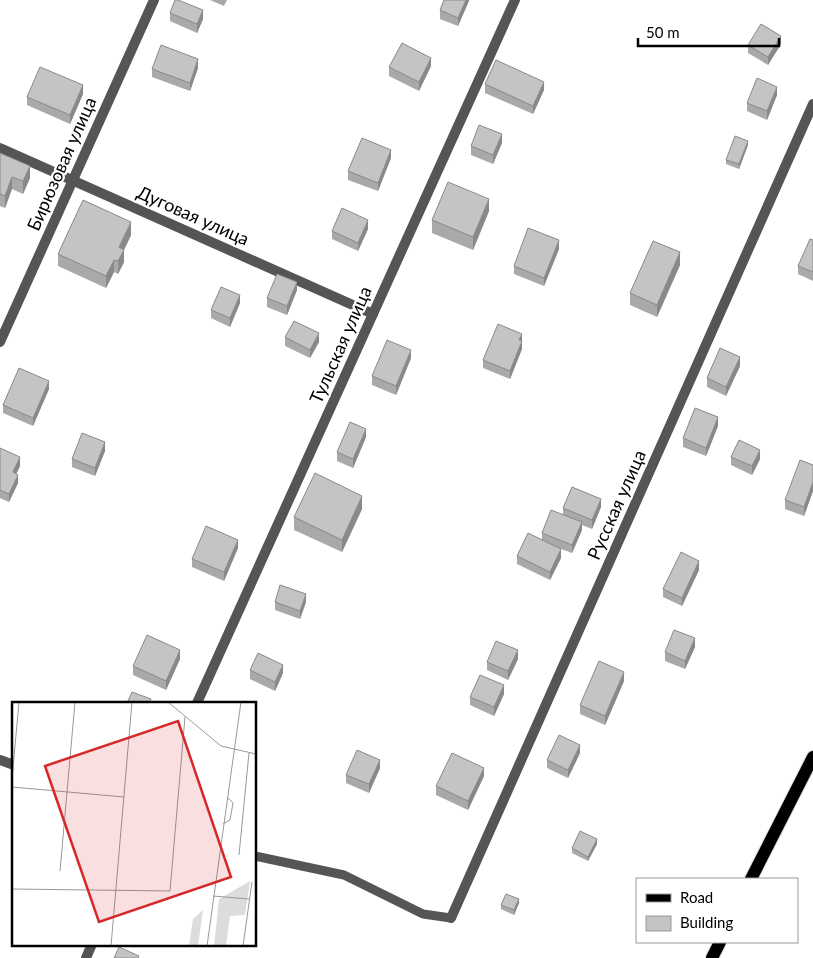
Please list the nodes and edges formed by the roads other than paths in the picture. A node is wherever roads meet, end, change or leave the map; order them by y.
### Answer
1 (154, 0) edge
2 (514, 0) edge
3 (813, 104) edge
4 (0, 148) edge
5 (73, 180) junction
6 (373, 314) junction
7 (0, 342) edge
8 (198, 702) edge
9 (813, 757) edge
10 (0, 760) edge
11 (12, 764) edge
12 (256, 856) edge
13 (752, 878) edge
14 (451, 918) joint
15 (720, 943) edge
16 (91, 946) edge
17 (86, 958) edge
18 (712, 958) edge

1 - 5 street, Бирюзовая улица
2 - 6 street, Тульская улица
3 - 14 street, Русская улица
4 - 5 street, Дуговая улица
5 - 6 street, Дуговая улица
5 - 7 street, Бирюзовая улица
6 - 8 street, Тульская улица
9 - 13 main road
10 - 11 street
12 - 14 lane
15 - 18 main road
16 - 17 street

